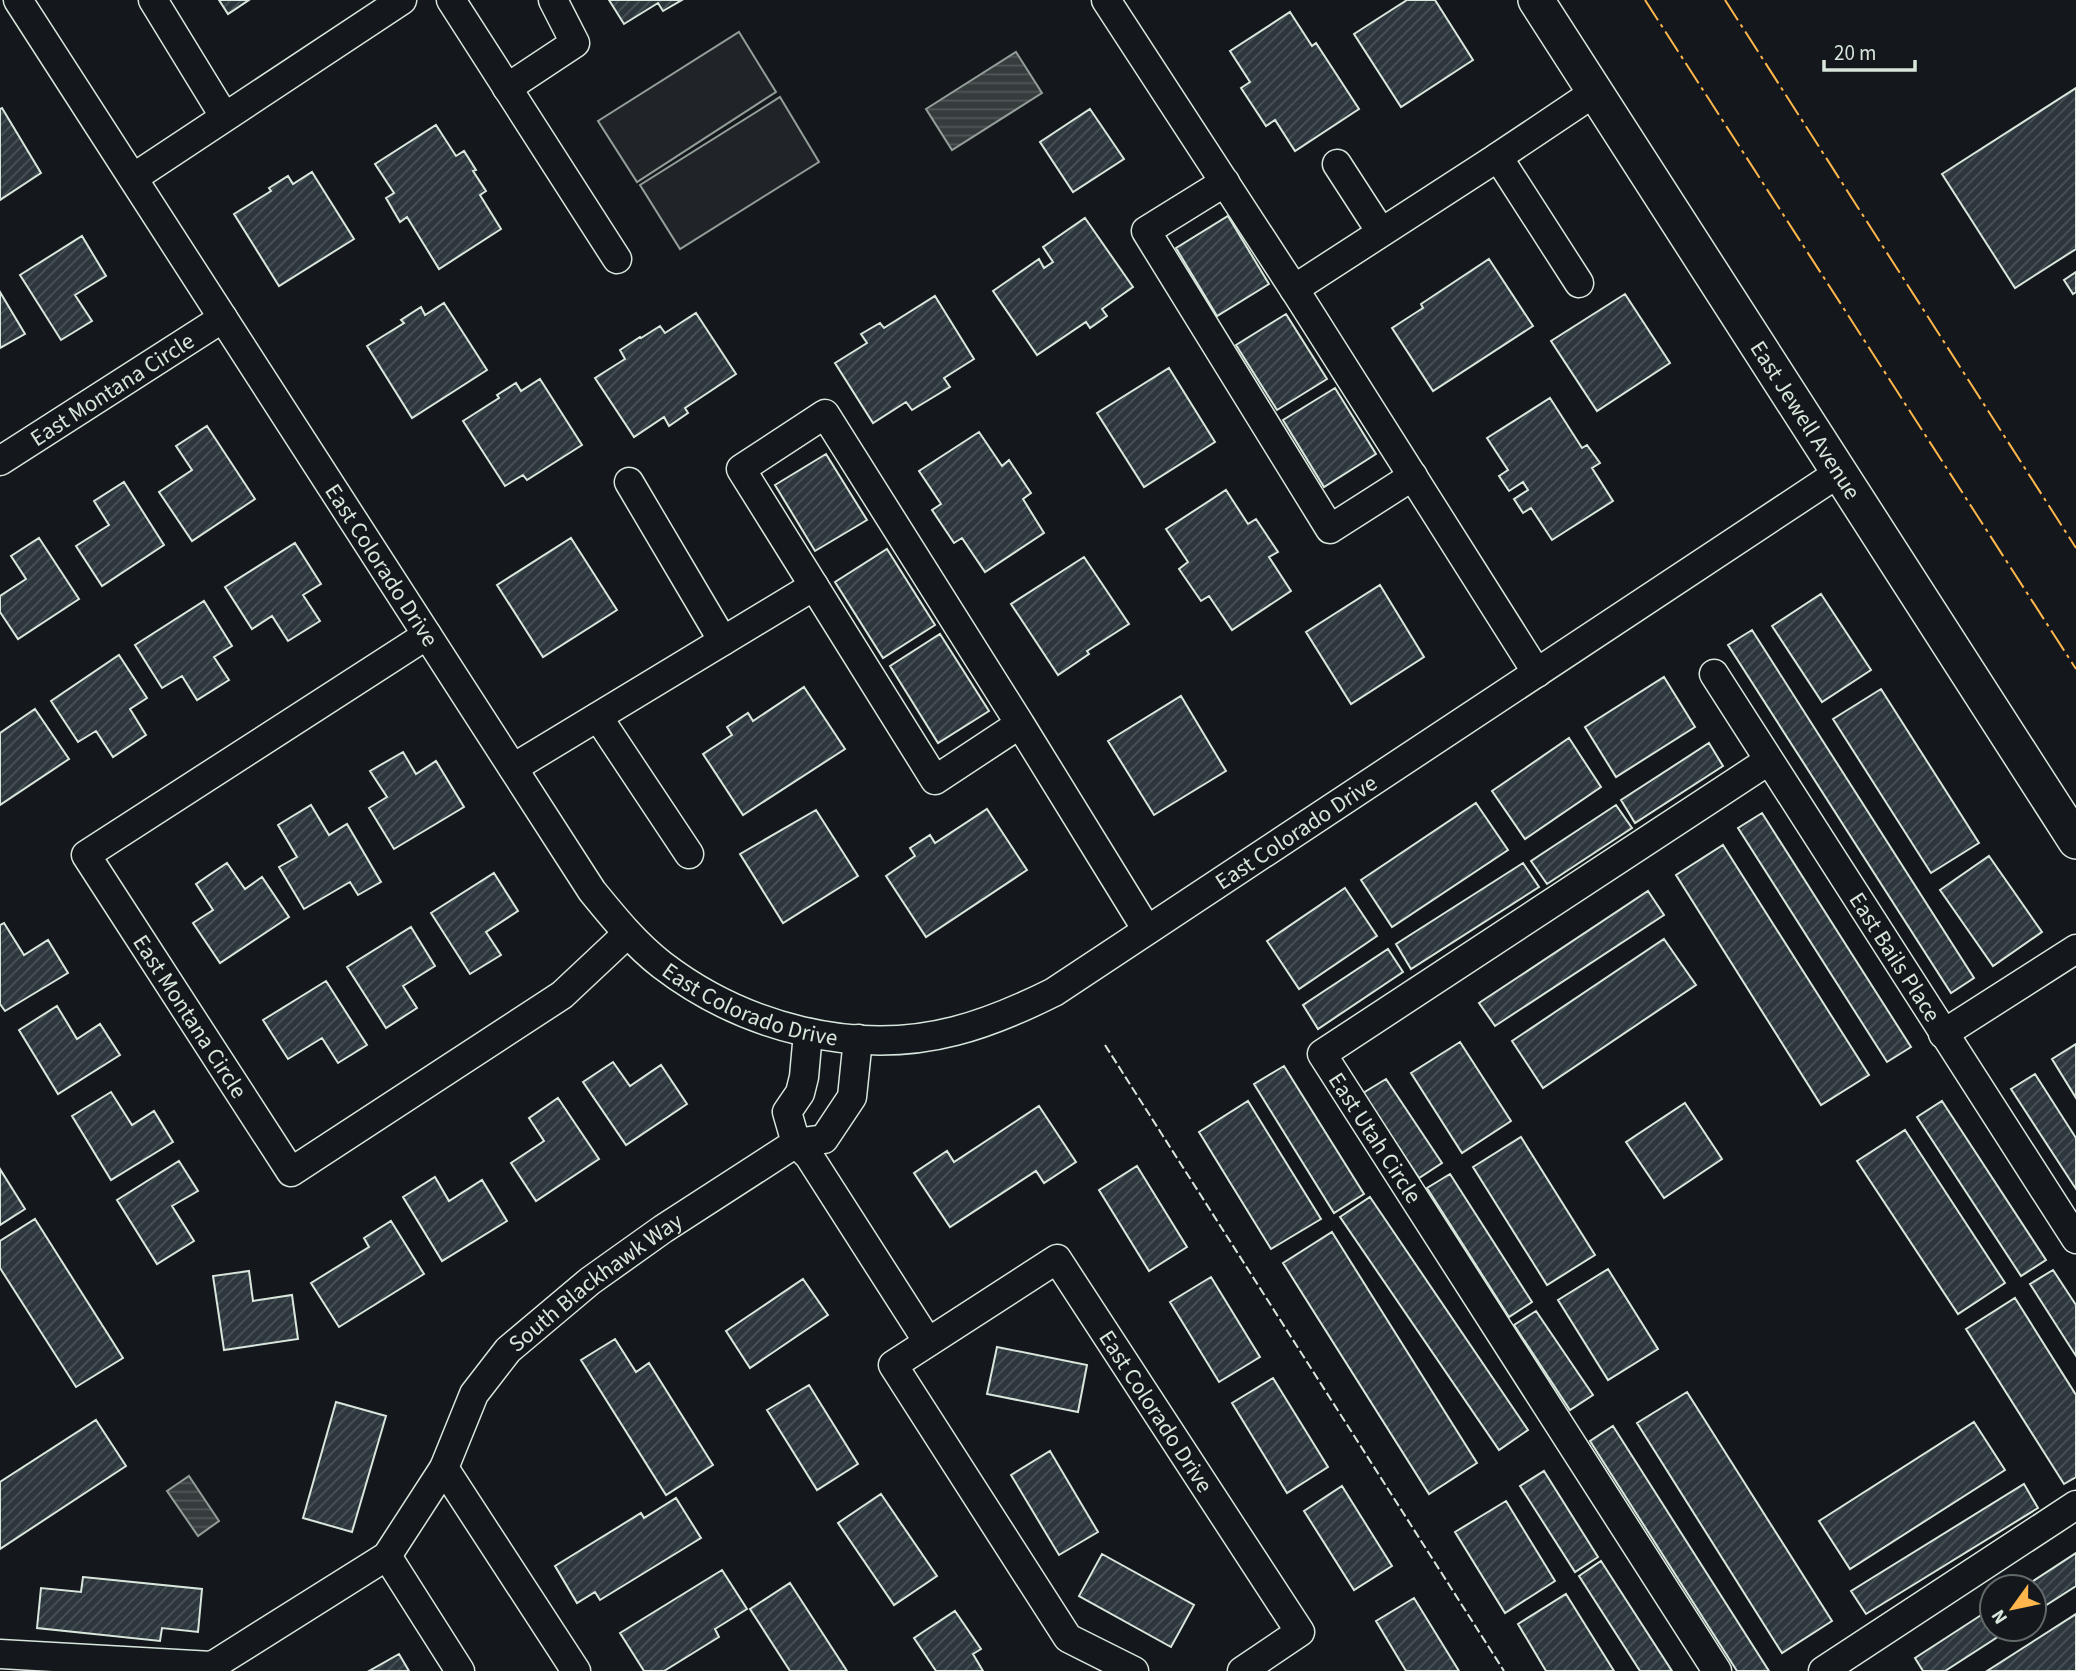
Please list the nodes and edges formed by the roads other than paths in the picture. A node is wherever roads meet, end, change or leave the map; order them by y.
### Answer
1 (18, 0) edge
2 (153, 0) edge
3 (402, 0) edge
4 (553, 0) edge
5 (1106, 0) edge
6 (1536, 0) edge
7 (460, 3) edge
8 (0, 12) edge
9 (507, 88) junction
10 (1595, 92) junction
11 (224, 116) junction
12 (1498, 157) junction
13 (1337, 164) dead end
14 (133, 178) junction
15 (1225, 183) junction
16 (1381, 232) junction
17 (617, 259) dead end
18 (1579, 283) dead end
19 (1294, 289) junction
20 (223, 318) junction
21 (0, 461) edge
22 (1840, 472) junction
23 (1413, 476) junction
24 (629, 482) dead end
25 (814, 586) junction
26 (427, 635) junction
27 (723, 641) junction
28 (1537, 673) junction
29 (1714, 674) dead end
30 (598, 717) junction
31 (1020, 724) junction
32 (1768, 761) junction
33 (513, 768) junction
34 (2076, 841) edge
35 (689, 854) dead end
36 (1147, 930) junction
37 (627, 934) junction
38 (2076, 949) edge
39 (808, 1033) junction
40 (1943, 1034) junction
41 (858, 1039) junction
42 (796, 1143) junction
43 (2076, 1239) edge
44 (928, 1342) junction
45 (444, 1468) junction
46 (2076, 1504) edge
47 (387, 1556) junction
48 (0, 1654) edge
49 (460, 1671) edge
50 (576, 1671) edge
51 (1134, 1671) edge
52 (1242, 1671) edge
53 (1717, 1671) edge
54 (1823, 1671) edge

1 - 8 street
1 - 14 street, East Colorado Drive
2 - 11 street
3 - 11 street
4 - 9 street
5 - 15 street
6 - 10 street, East Jewell Avenue
7 - 9 street
9 - 17 street
10 - 12 street
10 - 22 street, East Jewell Avenue
11 - 14 street
12 - 16 street
12 - 18 street
13 - 16 street
14 - 20 street, East Colorado Drive
15 - 19 street
15 - 23 street
16 - 19 street
19 - 23 street
20 - 21 street, East Montana Circle
20 - 26 street, East Colorado Drive
22 - 28 street, East Colorado Drive
22 - 34 street, East Jewell Avenue
23 - 28 street
24 - 27 street
25 - 27 street
25 - 31 street
25 - 31 street
26 - 33 street, East Colorado Drive
26 - 37 street, East Montana Circle
27 - 30 street
28 - 36 street, East Colorado Drive
29 - 32 street, East Bails Place
30 - 33 street
30 - 35 street
31 - 36 street
32 - 40 street, East Bails Place
32 - 53 street, East Utah Circle
33 - 37 street, East Colorado Drive
36 - 41 street, East Colorado Drive
37 - 39 street, East Colorado Drive
38 - 40 street
39 - 41 street, East Colorado Drive
39 - 42 street
40 - 43 street, East Bails Place
41 - 42 street, South Blackhawk Way
42 - 44 street
42 - 45 street, South Blackhawk Way
44 - 51 street, East Colorado Drive
44 - 52 street, East Colorado Drive
45 - 47 street, South Blackhawk Way
45 - 50 street
46 - 54 street
47 - 48 street, South Blackhawk Way
47 - 49 street

